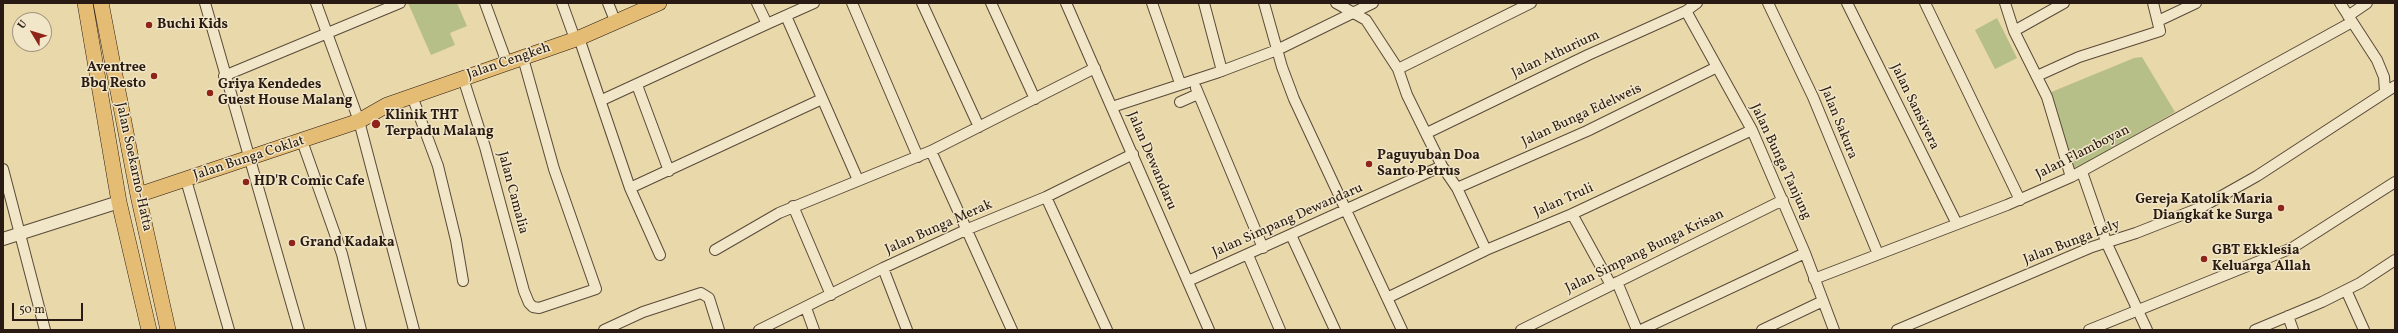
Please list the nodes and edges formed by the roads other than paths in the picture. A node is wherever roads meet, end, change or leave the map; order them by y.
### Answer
1 (85, 3) edge
2 (101, 3) edge
3 (205, 3) edge
4 (316, 3) edge
5 (400, 3) edge
6 (485, 3) edge
7 (562, 3) edge
8 (608, 3) edge
9 (659, 3) edge
10 (757, 3) edge
11 (814, 3) edge
12 (852, 3) edge
13 (922, 3) edge
14 (991, 3) edge
15 (1066, 3) edge
16 (1152, 3) edge
17 (1204, 3) edge
18 (1264, 3) edge
19 (1336, 3) edge
20 (1373, 3) edge
21 (1531, 3) edge
22 (1697, 3) edge
23 (1768, 3) edge
24 (1847, 3) edge
25 (1926, 3) edge
26 (2005, 3) edge
27 (2064, 3) edge
28 (2153, 3) edge
29 (2196, 3) edge
30 (2340, 3) edge
31 (2367, 3) edge
32 (1686, 12) junction
33 (1352, 14) junction
34 (786, 16) junction
35 (2350, 19) junction
36 (2158, 21) junction
37 (616, 22) junction
38 (767, 24) junction
39 (2014, 31) junction
40 (328, 33) junction
41 (577, 39) junction
42 (1277, 50) junction
43 (524, 58) junction
44 (507, 63) junction
45 (1718, 67) junction
46 (1094, 68) junction
47 (1398, 69) junction
48 (1222, 71) junction
49 (224, 76) junction
50 (2037, 76) junction
51 (463, 78) junction
52 (1180, 83) junction
53 (637, 85) junction
54 (2395, 86) edge
55 (2385, 92) junction
56 (412, 96) junction
57 (822, 99) junction
58 (1035, 99) junction
59 (602, 100) junction
60 (1180, 102) dead end
61 (1112, 107) junction
62 (359, 121) junction
63 (978, 127) junction
64 (1752, 130) junction
65 (1427, 133) junction
66 (302, 141) junction
67 (931, 151) junction
68 (1133, 154) junction
69 (918, 157) junction
70 (248, 158) junction
71 (1442, 166) junction
72 (3, 169) edge
73 (669, 171) junction
74 (2082, 172) junction
75 (2071, 178) junction
76 (186, 180) junction
77 (858, 180) junction
78 (2395, 182) edge
79 (630, 188) junction
80 (1456, 188) junction
81 (138, 195) junction
82 (1046, 197) junction
83 (1783, 200) junction
84 (2020, 200) junction
85 (119, 202) junction
86 (793, 206) junction
87 (1346, 211) junction
88 (1572, 214) junction
89 (1957, 224) junction
90 (968, 229) junction
91 (20, 235) junction
92 (1291, 235) junction
93 (3, 239) edge
94 (2106, 244) junction
95 (1263, 248) junction
96 (715, 250) dead end
97 (1486, 250) junction
98 (1805, 253) junction
99 (1878, 254) junction
100 (660, 255) dead end
101 (1248, 255) junction
102 (2395, 260) edge
103 (883, 268) junction
104 (1814, 279) junction
105 (463, 281) dead end
106 (1188, 281) junction
107 (1614, 283) junction
108 (2346, 290) junction
109 (831, 295) junction
110 (1387, 298) junction
111 (1823, 301) junction
112 (806, 308) junction
113 (2138, 310) junction
114 (2288, 316) junction
115 (45, 330) edge
116 (148, 330) edge
117 (168, 330) edge
118 (230, 330) edge
119 (299, 330) edge
120 (361, 330) edge
121 (414, 330) edge
122 (604, 330) edge
123 (719, 330) edge
124 (759, 330) edge
125 (814, 330) edge
126 (907, 330) edge
127 (1012, 330) edge
128 (1107, 330) edge
129 (1209, 330) edge
130 (1280, 330) edge
131 (1335, 330) edge
132 (1402, 330) edge
133 (1520, 330) edge
134 (1637, 330) edge
135 (1641, 330) edge
136 (1762, 330) edge
137 (1834, 330) edge
138 (1897, 330) edge
139 (2089, 330) edge
140 (2147, 330) edge
141 (2255, 330) edge
142 (2293, 330) edge
143 (2364, 330) edge

1 - 85 main road, Jalan Soekarno-Hatta
2 - 81 main road, Jalan Soekarno-Hatta
3 - 49 street
4 - 40 street
5 - 40 street
6 - 44 street
7 - 41 street
8 - 37 street
9 - 37 main road, Jalan Cengkeh
10 - 38 street
11 - 34 street
12 - 69 street
13 - 63 street
14 - 58 street
15 - 46 street, Jalan Dewandaru
16 - 52 street
17 - 48 street
18 - 42 street
19 - 33 street
20 - 33 street
21 - 47 street
22 - 32 street, Jalan Athurium
23 - 99 street, Jalan Sakura
24 - 89 street, Jalan Sansivera
25 - 84 street
26 - 39 street
27 - 39 street
28 - 36 street
29 - 36 street
30 - 35 street
31 - 35 street, Jalan Flamboyan
32 - 45 street, Jalan Bunga Tanjung
32 - 65 street, Jalan Athurium
33 - 42 street
33 - 47 street
34 - 38 street
34 - 57 street
35 - 55 street
35 - 74 street, Jalan Flamboyan
36 - 50 street
37 - 41 main road, Jalan Cengkeh
38 - 53 street
39 - 50 street
40 - 49 street
40 - 62 street
41 - 43 main road, Jalan Cengkeh
41 - 59 street
42 - 48 street
42 - 87 street
43 - 44 main road, Jalan Cengkeh
43 - 51 street, Jalan Camalia
44 - 51 main road, Jalan Cengkeh
45 - 64 street, Jalan Bunga Tanjung
45 - 80 street, Jalan Bunga Edelweis
46 - 58 street
46 - 61 street, Jalan Dewandaru
47 - 65 street
48 - 52 street
49 - 70 street
50 - 75 street
51 - 56 main road, Jalan Cengkeh
52 - 61 street
53 - 59 street
53 - 73 street
54 - 55 street, Jalan Bunga Lely
55 - 94 street, Jalan Bunga Lely
56 - 62 main road, Jalan Cengkeh
56 - 105 street
57 - 73 street
57 - 77 street
58 - 63 street
59 - 79 street
60 - 95 street
61 - 68 street, Jalan Dewandaru
62 - 66 main road, Jalan Bunga Coklat
62 - 121 street
63 - 67 street
64 - 83 street, Jalan Bunga Tanjung
64 - 88 street, Jalan Truli
65 - 71 street
66 - 70 main road, Jalan Bunga Coklat
66 - 120 street
67 - 69 street
67 - 90 street
68 - 82 street, Jalan Bunga Merak
68 - 106 street, Jalan Dewandaru
69 - 77 street
70 - 76 main road, Jalan Bunga Coklat
70 - 119 street
71 - 80 street
71 - 87 street, Jalan Simpang Dewandaru
72 - 91 street
73 - 79 street
74 - 75 street, Jalan Flamboyan
74 - 94 street
75 - 84 street, Jalan Flamboyan
76 - 81 main road, Jalan Bunga Coklat
76 - 118 street
77 - 86 street
78 - 113 street
79 - 100 street
80 - 97 street
81 - 117 main road, Jalan Soekarno-Hatta
82 - 90 street, Jalan Bunga Merak
82 - 128 street
83 - 98 street, Jalan Bunga Tanjung
83 - 107 street, Jalan Simpang Bunga Krisan
84 - 89 street, Jalan Flamboyan
85 - 91 street
85 - 116 main road, Jalan Soekarno-Hatta
86 - 96 street
86 - 109 street
87 - 92 street, Jalan Simpang Dewandaru
87 - 110 street
88 - 97 street, Jalan Truli
88 - 107 street
89 - 99 street, Jalan Flamboyan
90 - 103 street, Jalan Bunga Merak
90 - 127 street
91 - 93 street
91 - 115 street
92 - 95 street, Jalan Simpang Dewandaru
92 - 131 street
94 - 113 street
94 - 138 street, Jalan Bunga Lely
95 - 101 street, Jalan Simpang Dewandaru
97 - 110 street, Jalan Truli
98 - 104 street, Jalan Bunga Tanjung
98 - 135 street
99 - 104 street, Jalan Flamboyan
101 - 106 street, Jalan Simpang Dewandaru
101 - 130 street
102 - 108 street
103 - 109 street, Jalan Bunga Merak
103 - 126 street
104 - 111 street, Jalan Bunga Tanjung
106 - 129 street, Jalan Dewandaru
107 - 133 street, Jalan Simpang Bunga Krisan
107 - 134 street
108 - 114 street
108 - 143 street
109 - 112 street, Jalan Bunga Merak
110 - 132 street
111 - 136 street
111 - 137 street, Jalan Bunga Tanjung
112 - 124 street, Jalan Bunga Merak
112 - 125 street
113 - 139 street
113 - 140 street
114 - 141 street
114 - 142 street
122 - 123 street

